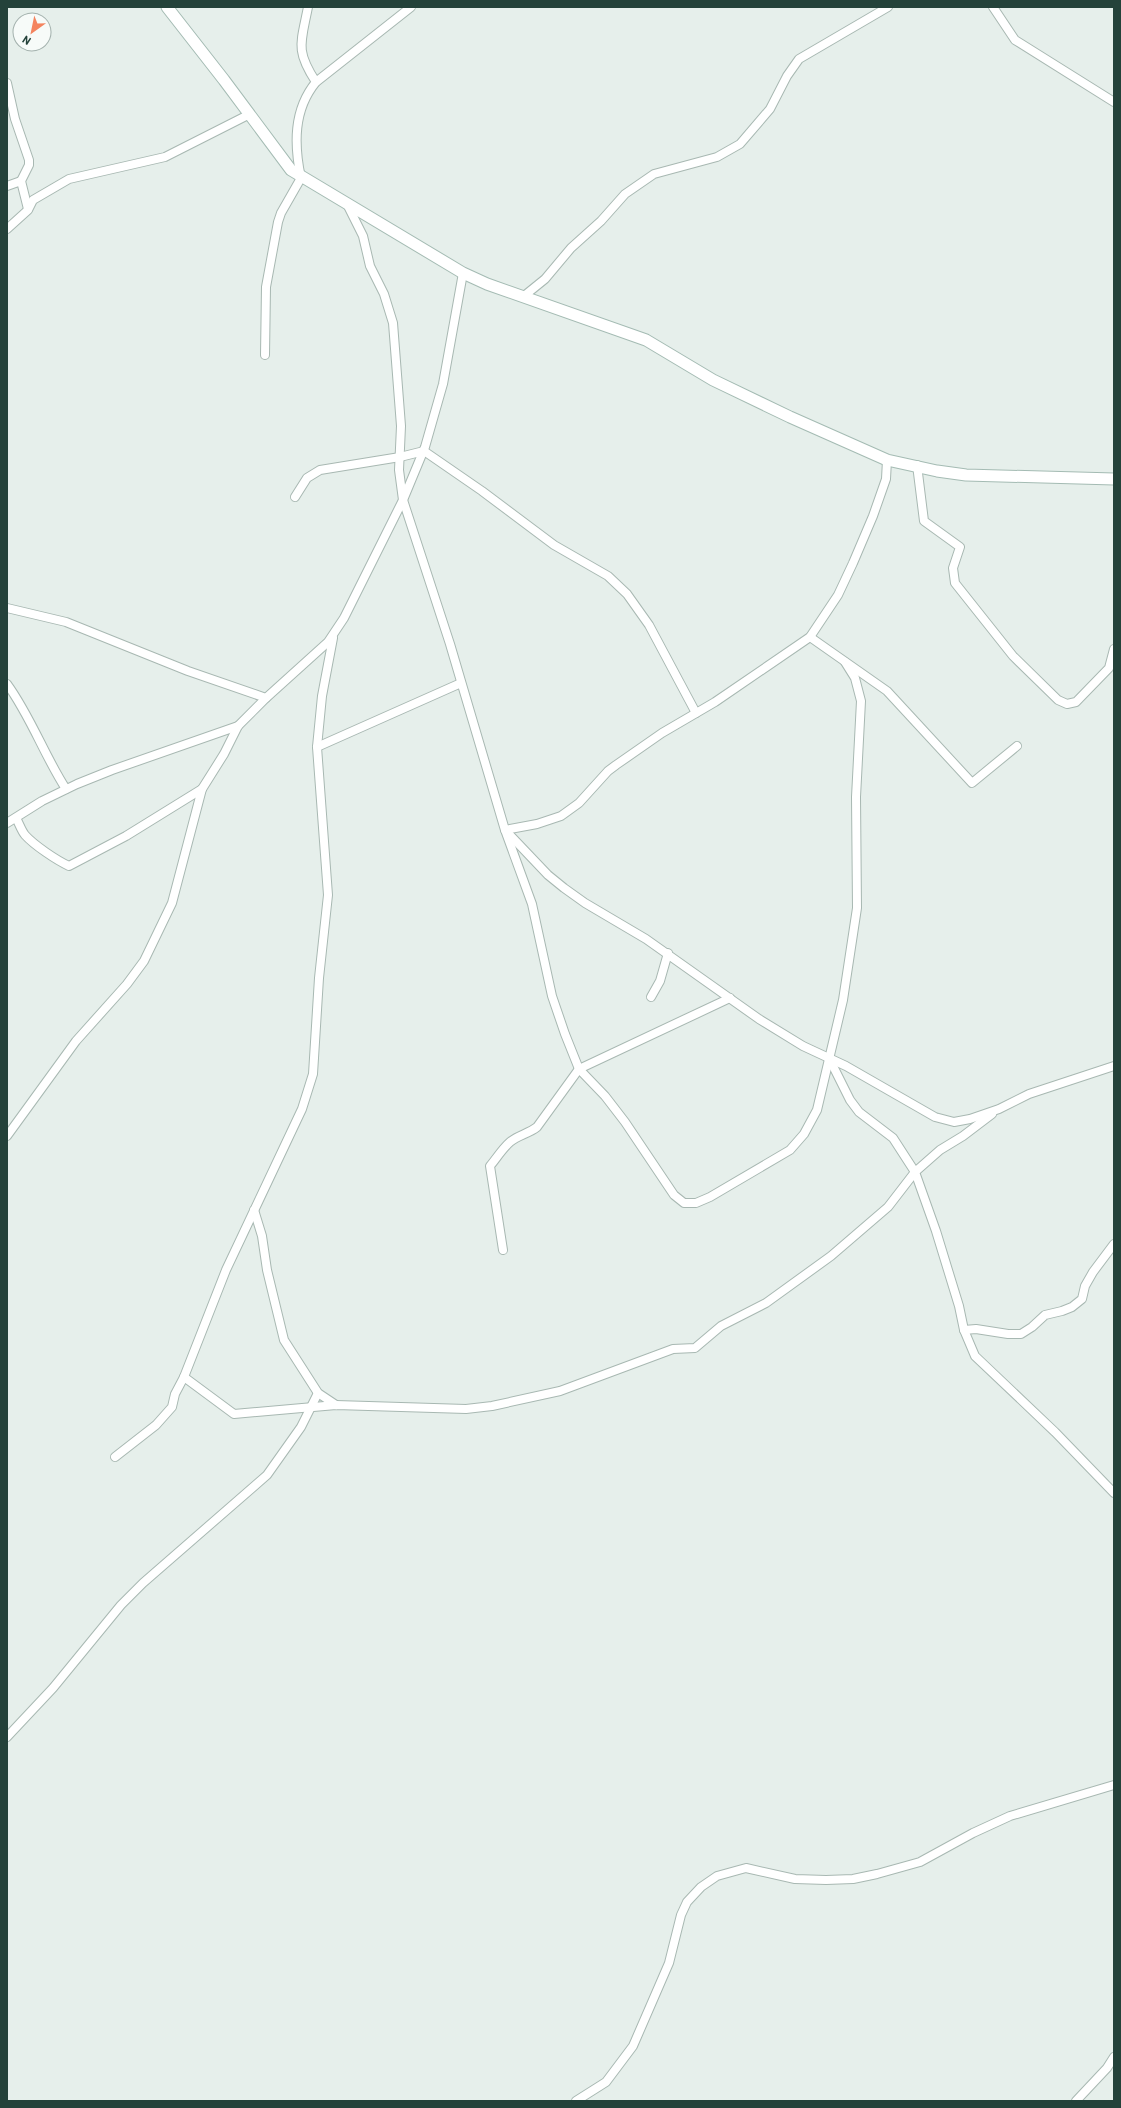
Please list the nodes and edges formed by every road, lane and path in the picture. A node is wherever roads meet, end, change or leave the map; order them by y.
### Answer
1 (167, 7) edge
2 (308, 7) edge
3 (410, 7) edge
4 (888, 7) edge
5 (993, 7) edge
6 (316, 82) junction
7 (7, 83) edge
8 (1114, 102) edge
9 (248, 115) junction
10 (301, 178) junction
11 (21, 181) junction
12 (7, 186) edge
13 (348, 206) junction
14 (28, 210) junction
15 (7, 229) edge
16 (463, 274) junction
17 (524, 296) junction
18 (265, 355) dead end
19 (424, 451) junction
20 (400, 457) junction
21 (887, 460) junction
22 (917, 465) junction
23 (1114, 479) edge
24 (295, 498) dead end
25 (403, 500) junction
26 (7, 608) edge
27 (333, 637) junction
28 (810, 637) junction
29 (1114, 649) edge
30 (845, 662) junction
31 (7, 684) edge
32 (462, 684) junction
33 (266, 698) junction
34 (696, 713) junction
35 (238, 726) junction
36 (1017, 746) dead end
37 (317, 747) junction
38 (66, 789) junction
39 (202, 789) junction
40 (16, 818) junction
41 (7, 823) edge
42 (505, 830) junction
43 (668, 953) junction
44 (651, 996) dead end
45 (730, 998) junction
46 (830, 1058) junction
47 (1114, 1066) edge
48 (579, 1069) junction
49 (999, 1109) junction
50 (7, 1136) edge
51 (915, 1172) junction
52 (254, 1210) junction
53 (1114, 1244) edge
54 (503, 1250) dead end
55 (964, 1330) junction
56 (184, 1377) junction
57 (318, 1393) junction
58 (336, 1406) junction
59 (312, 1407) junction
60 (115, 1457) dead end
61 (1114, 1493) edge
62 (7, 1737) edge
63 (1114, 1785) edge
64 (1114, 2057) edge
65 (576, 2101) edge
66 (1076, 2101) edge

1 - 9 street
2 - 6 street
3 - 6 street
4 - 17 street
5 - 8 street
6 - 10 street
7 - 11 street
9 - 10 street
9 - 14 street
10 - 13 street
10 - 18 street
11 - 12 street
11 - 14 street
13 - 16 street
13 - 20 street
14 - 15 street
16 - 17 street
16 - 19 street
17 - 21 street
19 - 20 street
19 - 25 street
19 - 34 street
20 - 24 street
20 - 25 street
21 - 22 street
21 - 28 street
22 - 23 street
22 - 29 street
25 - 27 street
25 - 32 street
26 - 33 street
27 - 33 street
27 - 37 street
28 - 30 street
28 - 34 street
30 - 36 street
30 - 46 street
31 - 38 street
32 - 37 street
32 - 42 street
33 - 35 street
34 - 42 street
35 - 38 street
35 - 39 street
37 - 52 street
38 - 40 street
39 - 40 street
39 - 50 street
40 - 41 street
42 - 43 street
42 - 48 street
43 - 44 street
43 - 45 street
45 - 46 street
45 - 48 street
46 - 48 street
46 - 49 street
46 - 51 street
47 - 49 street
48 - 54 street
49 - 51 street
51 - 55 street
51 - 58 street
52 - 56 street
52 - 57 street
53 - 55 street
55 - 61 street
56 - 59 street
56 - 60 street
57 - 58 street
57 - 59 street
58 - 59 street
59 - 62 street
63 - 65 street
64 - 66 street

